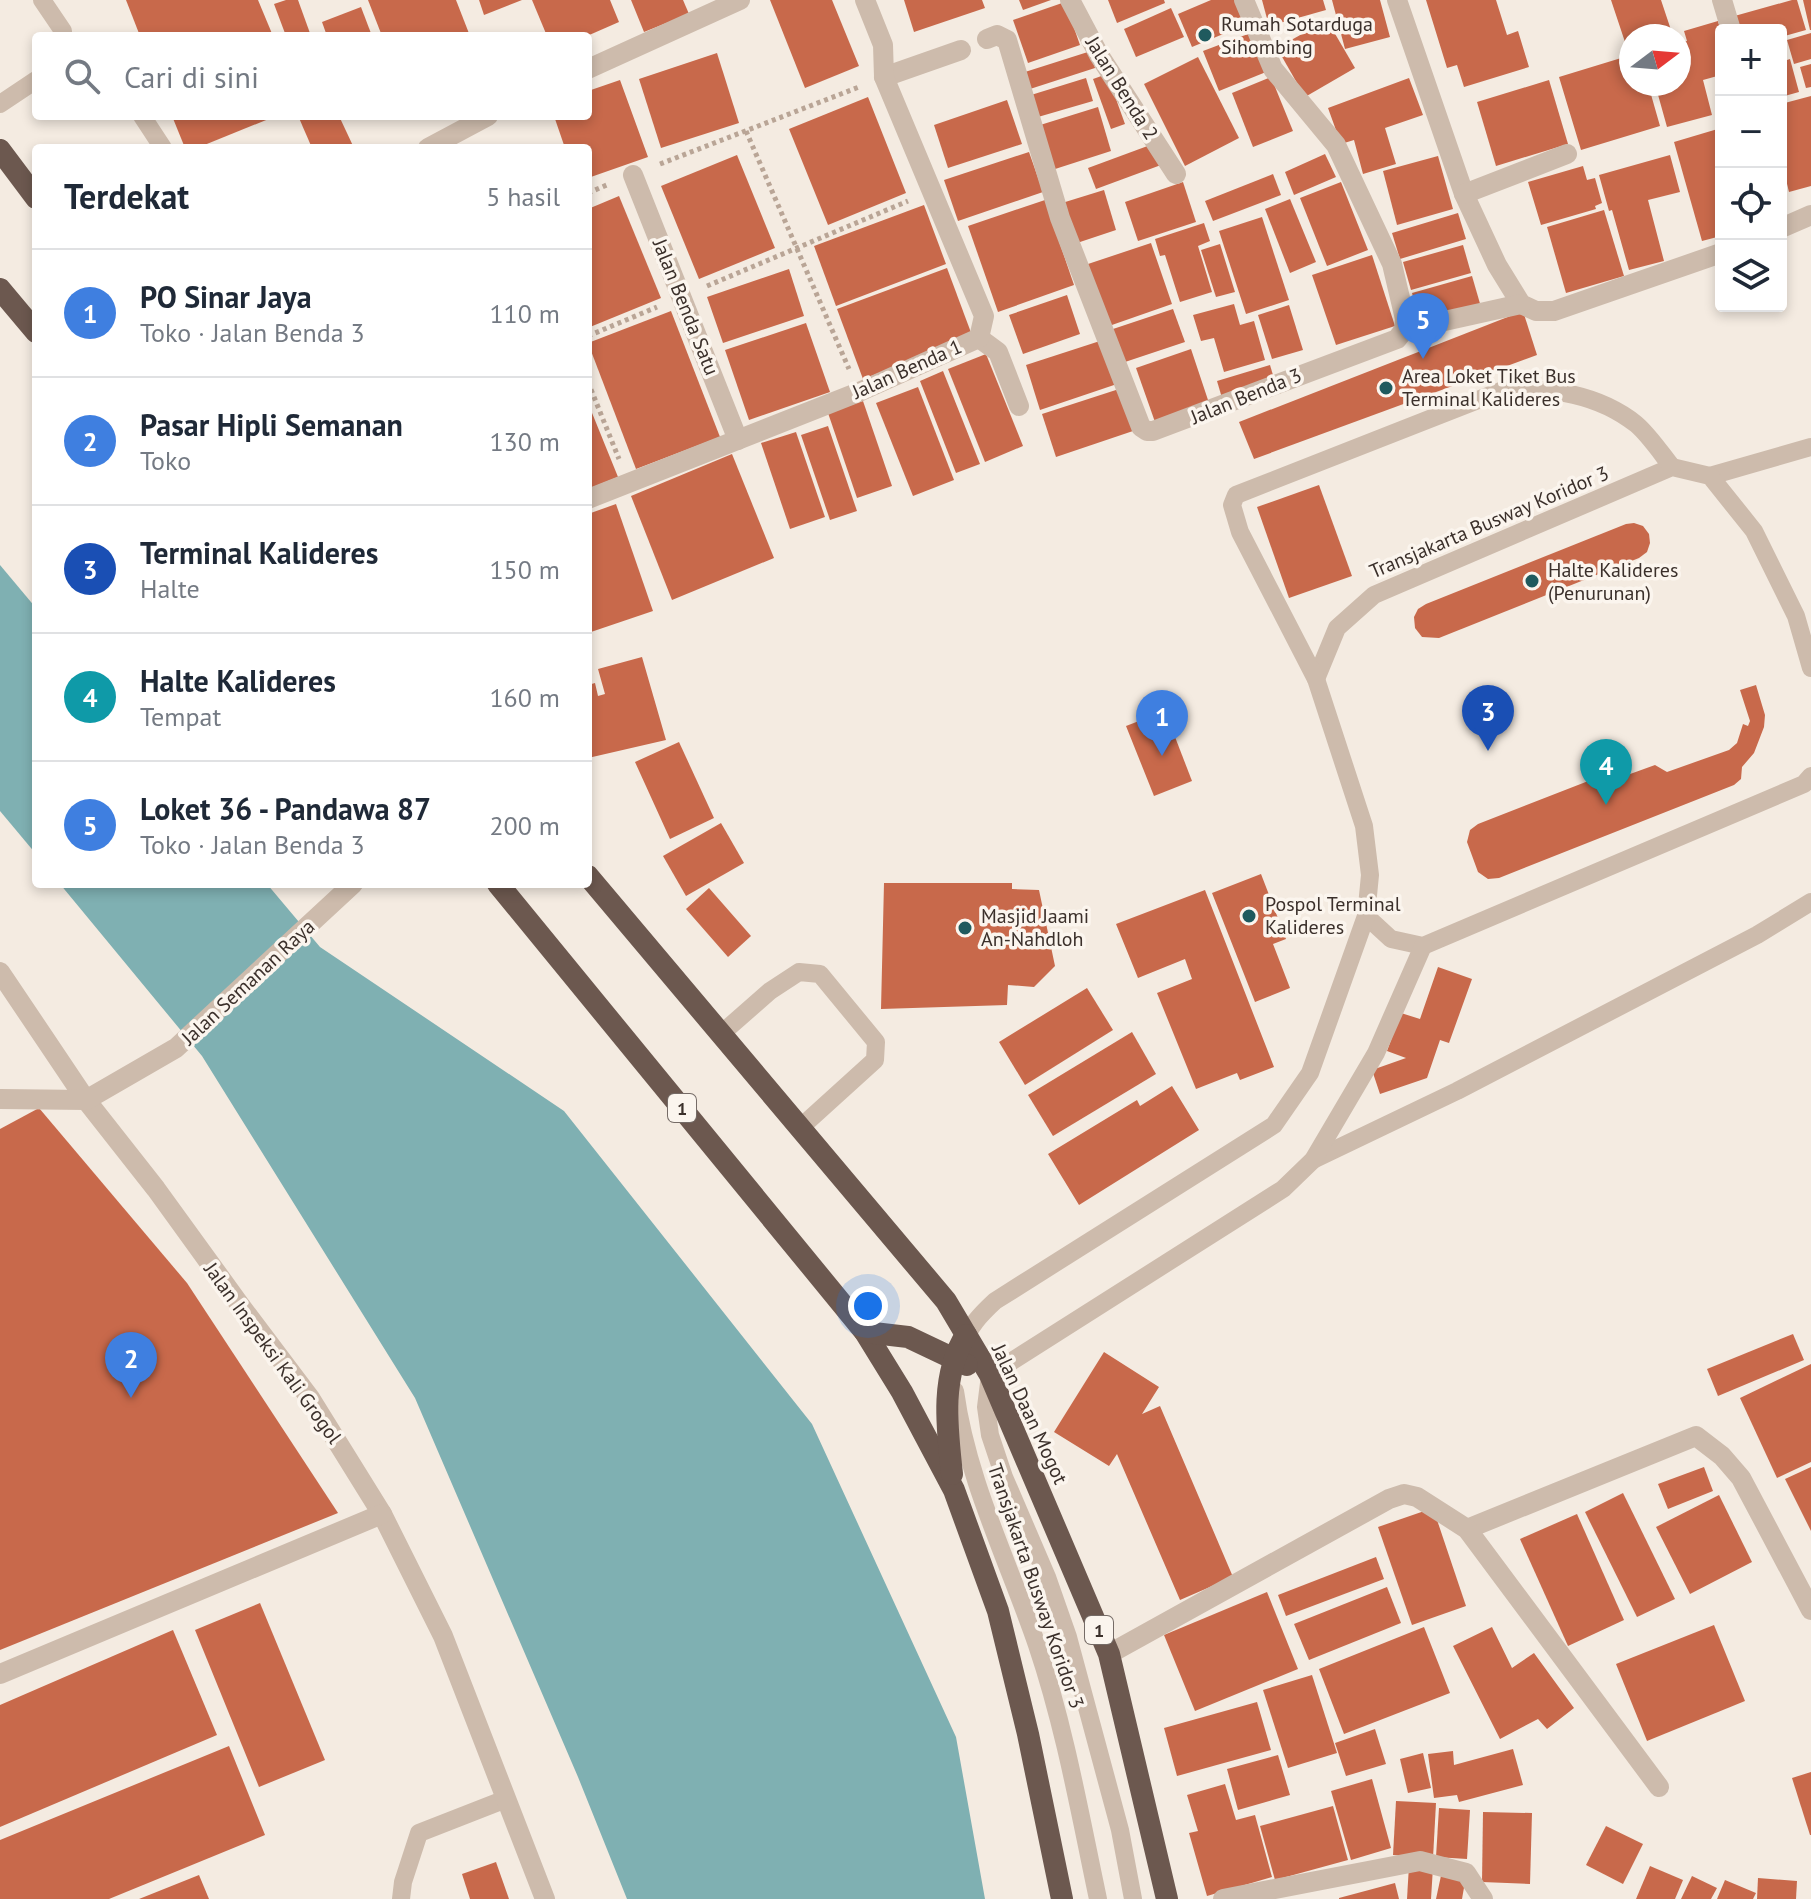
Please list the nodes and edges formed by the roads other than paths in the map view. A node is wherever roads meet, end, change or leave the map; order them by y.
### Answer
1 (42, 0) edge
2 (740, 0) edge
3 (865, 0) edge
4 (1070, 0) edge
5 (1244, 0) edge
6 (1397, 0) edge
7 (1722, 0) edge
8 (1729, 24) edge
9 (63, 31) dead end
10 (987, 39) dead end
11 (961, 50) dead end
12 (592, 67) edge
13 (884, 77) junction
14 (32, 83) edge
15 (0, 104) edge
16 (145, 120) edge
17 (480, 120) edge
18 (160, 144) edge
19 (436, 144) edge
20 (0, 150) edge
21 (1567, 154) dead end
22 (1176, 174) dead end
23 (633, 175) road end
24 (32, 193) edge
25 (1464, 194) junction
26 (1811, 215) edge
27 (1787, 222) edge
28 (1715, 255) edge
29 (0, 289) edge
30 (1521, 304) junction
31 (32, 327) edge
32 (1404, 330) junction
33 (979, 338) junction
34 (1019, 406) dead end
35 (738, 440) junction
36 (1811, 447) edge
37 (1672, 467) junction
38 (1710, 476) junction
39 (592, 498) edge
40 (1811, 668) edge
41 (1316, 679) junction
42 (1811, 776) edge
43 (592, 881) edge
44 (349, 888) edge
45 (501, 888) edge
46 (1811, 902) edge
47 (1366, 916) junction
48 (1423, 946) junction
49 (0, 972) edge
50 (721, 1034) junction
51 (0, 1099) edge
52 (86, 1100) junction
53 (800, 1128) junction
54 (1313, 1160) junction
55 (865, 1332) junction
56 (966, 1335) junction
57 (956, 1361) junction
58 (990, 1375) junction
59 (954, 1490) junction
60 (382, 1514) junction
61 (1467, 1529) junction
62 (1811, 1610) edge
63 (1109, 1654) junction
64 (0, 1674) edge
65 (1659, 1787) dead end
66 (506, 1799) junction
67 (401, 1899) edge
68 (545, 1899) edge
69 (1062, 1899) edge
70 (1098, 1899) edge
71 (1133, 1899) edge
72 (1167, 1899) edge
73 (1223, 1899) edge
74 (1483, 1899) edge

1 - 9 lane
2 - 12 street
3 - 13 street, Jalan Benda 1
4 - 22 street, Jalan Benda 2
5 - 32 street
6 - 25 street
7 - 8 street
10 - 32 street, Jalan Benda 3
11 - 13 street
13 - 33 street, Jalan Benda 1
14 - 15 lane
16 - 18 lane
17 - 19 street
20 - 24 highway
21 - 25 street
23 - 35 street, Jalan Benda Satu
25 - 30 street
26 - 27 street
28 - 30 street
29 - 31 highway
30 - 32 street
33 - 34 street
33 - 35 street, Jalan Benda 1
35 - 39 street, Jalan Benda 1
36 - 38 lane
37 - 38 lane
37 - 41 lane, Transjakarta Busway Koridor 3
37 - 41 lane
38 - 40 lane
41 - 47 lane
42 - 48 lane
43 - 50 highway, Jalan Daan Mogot / 1
44 - 52 street, Jalan Semanan Raya
45 - 55 highway, 1
46 - 54 lane
47 - 48 lane
47 - 56 lane
48 - 54 lane
49 - 52 street, Jalan Inspeksi Kali Grogol
50 - 53 highway, Jalan Daan Mogot / 1
50 - 53 lane
51 - 52 street
52 - 60 street, Jalan Inspeksi Kali Grogol
53 - 56 highway, Jalan Daan Mogot / 1
54 - 58 lane
55 - 57 highway
55 - 59 highway, 1
56 - 57 highway
56 - 58 highway, Jalan Daan Mogot / 1
57 - 58 highway
57 - 59 highway
57 - 70 lane, Transjakarta Busway Koridor 3
58 - 63 highway, Jalan Daan Mogot / 1
58 - 71 lane, Transjakarta Busway Koridor 3
59 - 69 highway, 1
60 - 64 street
60 - 66 street, Jalan Inspeksi Kali Grogol
61 - 62 street
61 - 63 street
61 - 65 street
63 - 72 highway, Jalan Daan Mogot / 1
66 - 67 lane
66 - 68 street, Jalan Inspeksi Kali Grogol
73 - 74 street

